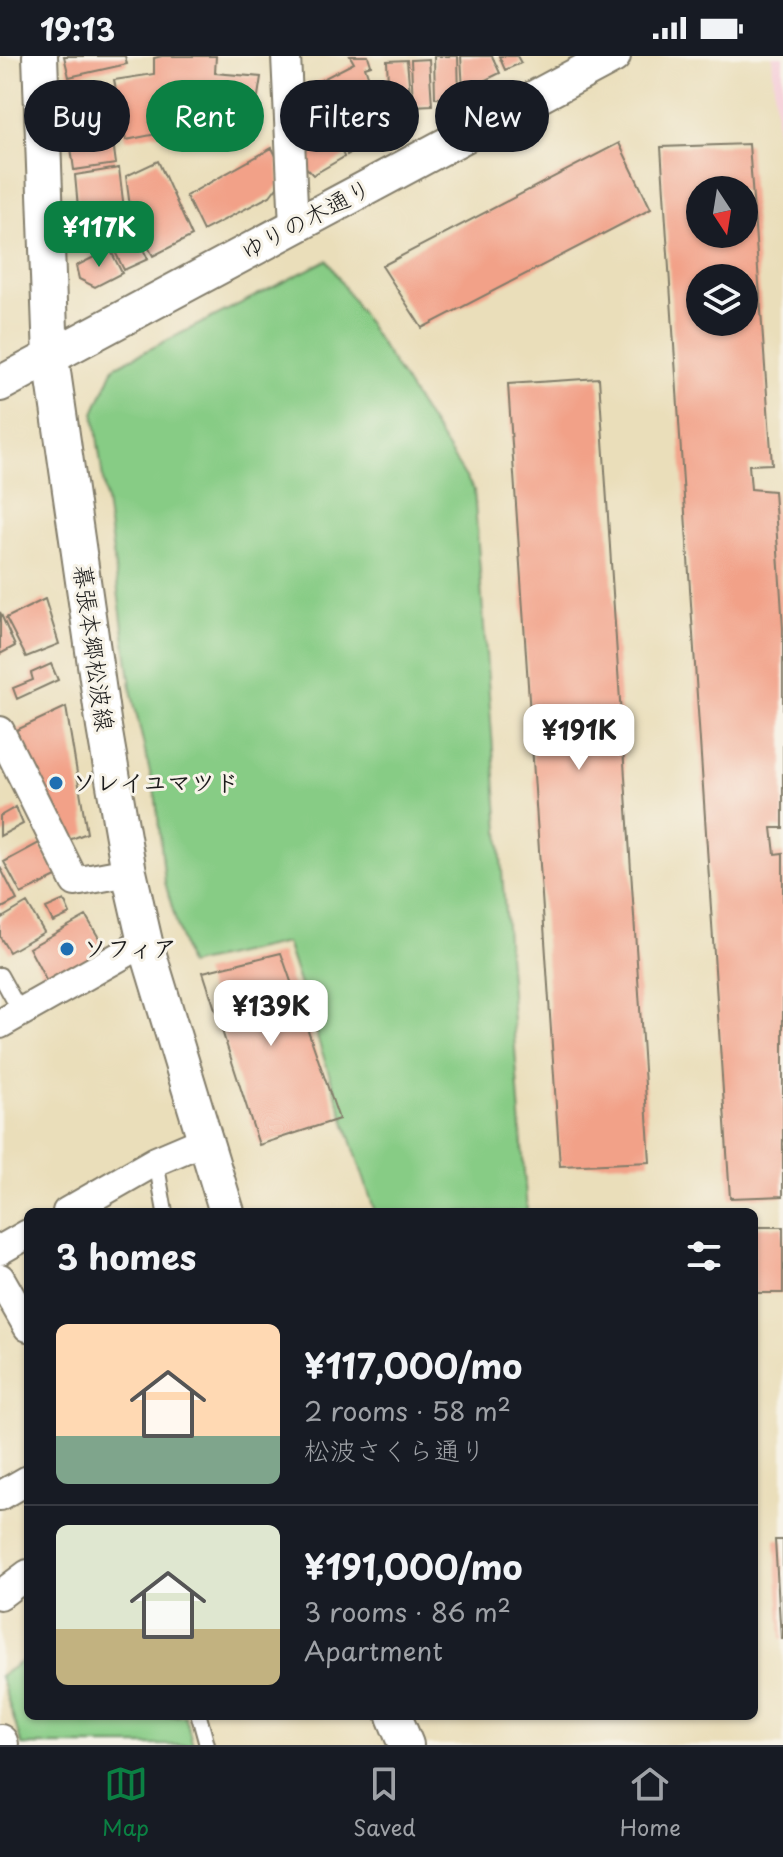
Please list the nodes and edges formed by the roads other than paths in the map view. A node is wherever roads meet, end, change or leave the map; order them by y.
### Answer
1 (40, 56) edge
2 (286, 56) edge
3 (613, 56) edge
4 (294, 226) junction
5 (51, 358) junction
6 (0, 384) edge
7 (0, 731) edge
8 (129, 872) junction
9 (145, 942) junction
10 (0, 975) edge
11 (11, 1018) edge
12 (203, 1141) junction
13 (156, 1161) junction
14 (74, 1208) edge
15 (164, 1208) edge
16 (226, 1208) edge
17 (24, 1236) edge
18 (0, 1250) edge
19 (0, 1278) edge
20 (15, 1317) edge
21 (24, 1482) edge
22 (0, 1496) edge
23 (24, 1577) edge
24 (0, 1595) edge
25 (200, 1720) edge
26 (396, 1720) edge
27 (207, 1745) edge
28 (406, 1745) edge

1 - 5 street, 幕張本郷松波線
2 - 4 street
3 - 4 street, ゆりの木通り
4 - 5 street, ゆりの木通り
5 - 6 street, ゆりの木通り
5 - 8 street, 幕張本郷松波線
7 - 8 street
8 - 9 street, 幕張本郷松波線
9 - 11 street
9 - 12 street, 幕張本郷松波線
10 - 11 lane
12 - 13 street
12 - 16 street, 幕張本郷松波線
13 - 14 street
13 - 15 lane
17 - 18 street
19 - 20 street
21 - 22 street
23 - 24 street
25 - 27 lane
26 - 28 street

